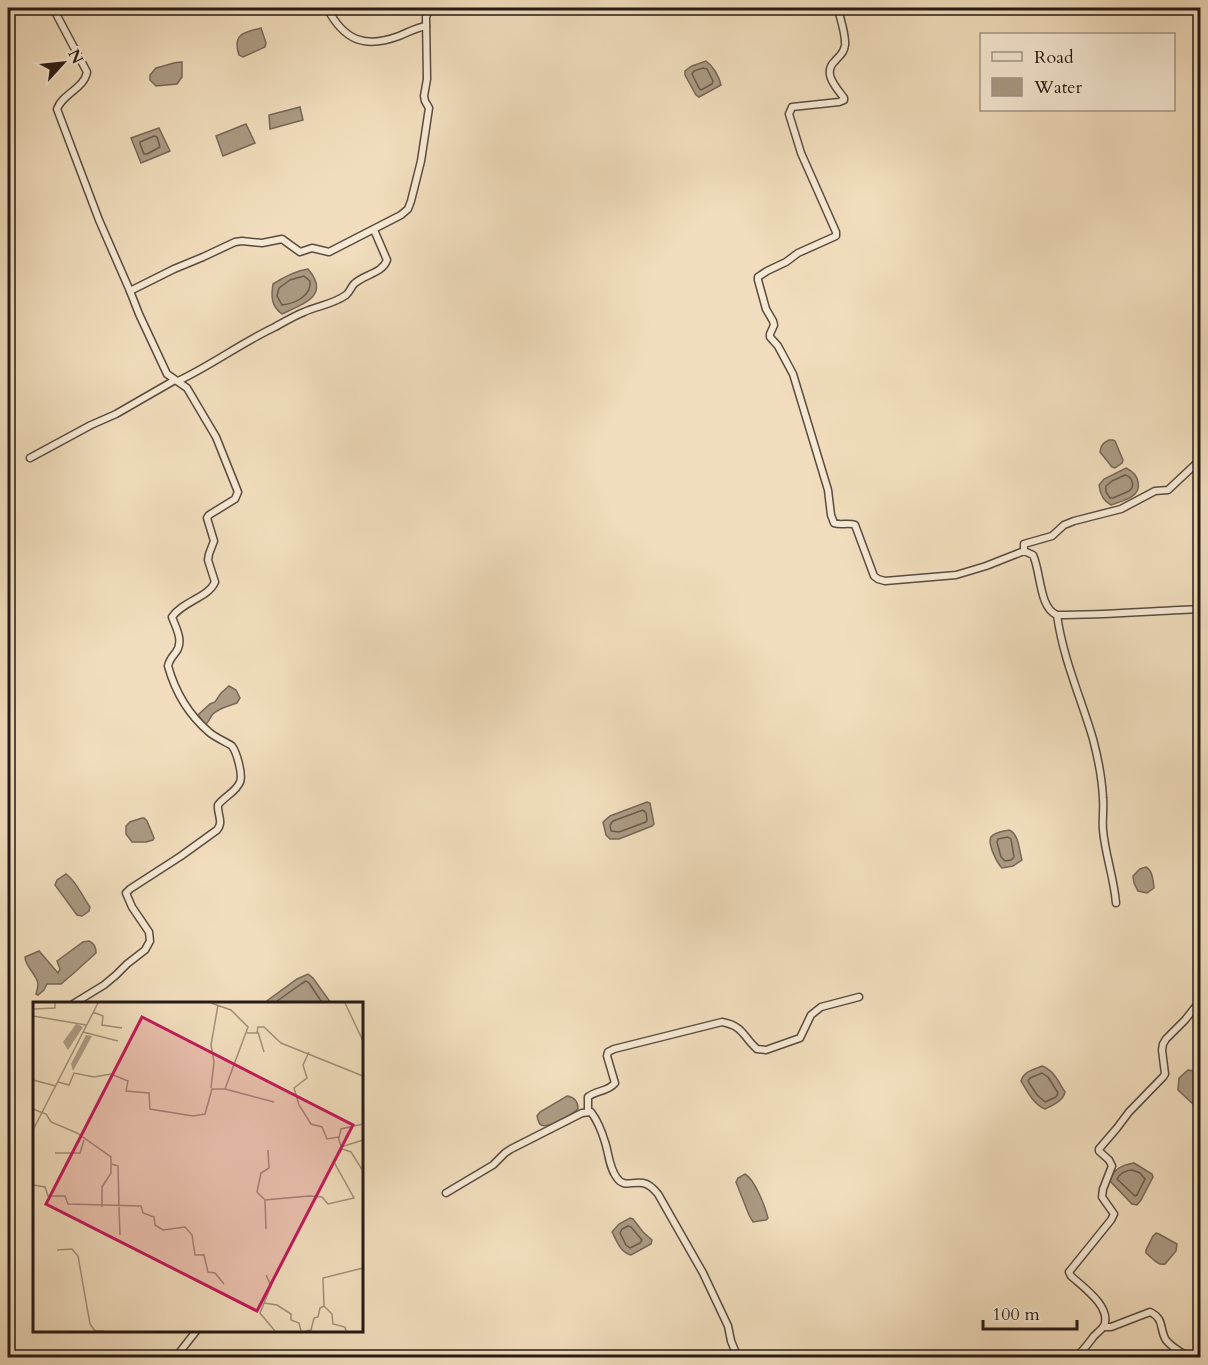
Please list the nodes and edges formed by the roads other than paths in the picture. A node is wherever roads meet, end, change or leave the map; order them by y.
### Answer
1 (53, 8) edge
2 (327, 8) edge
3 (430, 8) edge
4 (838, 8) edge
5 (426, 26) junction
6 (374, 230) junction
7 (130, 291) junction
8 (177, 381) junction
9 (30, 459) dead end
10 (1200, 460) edge
11 (1024, 551) junction
12 (1200, 609) edge
13 (1057, 615) junction
14 (1116, 903) dead end
15 (859, 997) dead end
16 (1200, 1001) edge
17 (77, 1002) edge
18 (588, 1111) junction
19 (446, 1193) dead end
20 (1103, 1327) junction
21 (195, 1332) edge
22 (175, 1358) edge
23 (738, 1358) edge
24 (1075, 1358) edge
25 (1189, 1358) edge

1 - 7 street
2 - 5 street
3 - 5 street
4 - 11 street
5 - 6 street
6 - 7 street
6 - 8 street
7 - 8 street
8 - 9 street
8 - 17 street
10 - 11 street
11 - 13 street
12 - 13 street
13 - 14 street
15 - 18 street
16 - 20 street
18 - 19 street
18 - 23 street
20 - 24 street
20 - 25 street
21 - 22 street

